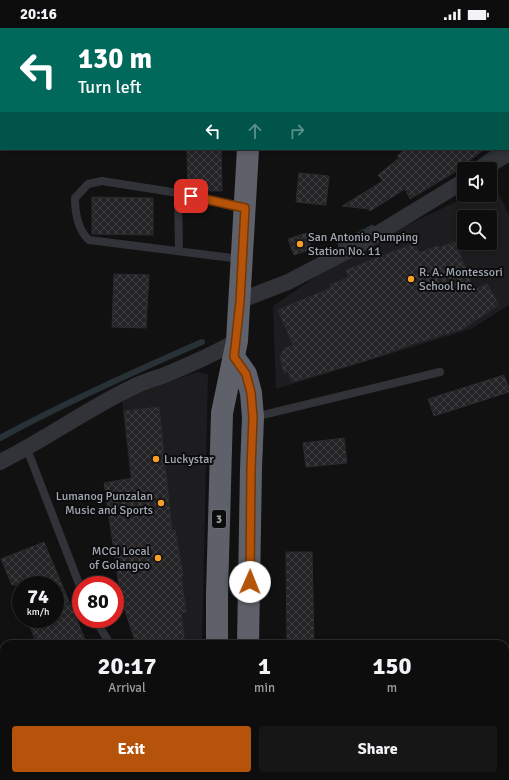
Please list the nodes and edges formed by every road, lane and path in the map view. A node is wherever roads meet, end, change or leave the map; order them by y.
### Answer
1 (248, 150) edge
2 (509, 153) edge
3 (494, 162) edge
4 (457, 185) edge
5 (178, 193) junction
6 (245, 208) junction
7 (179, 251) junction
8 (242, 259) junction
9 (240, 302) junction
10 (236, 349) junction
11 (440, 372) dead end
12 (253, 417) junction
13 (27, 448) junction
14 (0, 462) edge
15 (76, 576) edge
16 (100, 628) edge
17 (108, 640) edge
18 (217, 640) edge
19 (248, 640) edge

1 - 6 highway, 3
2 - 3 street
4 - 9 street
5 - 6 lane
5 - 7 lane
5 - 7 lane
6 - 8 highway, 3
7 - 8 lane
8 - 9 highway, 3
9 - 10 highway, 3
10 - 12 highway
10 - 13 street
10 - 18 highway, 3
11 - 12 lane
12 - 19 highway
13 - 14 street
13 - 15 lane
16 - 17 lane

